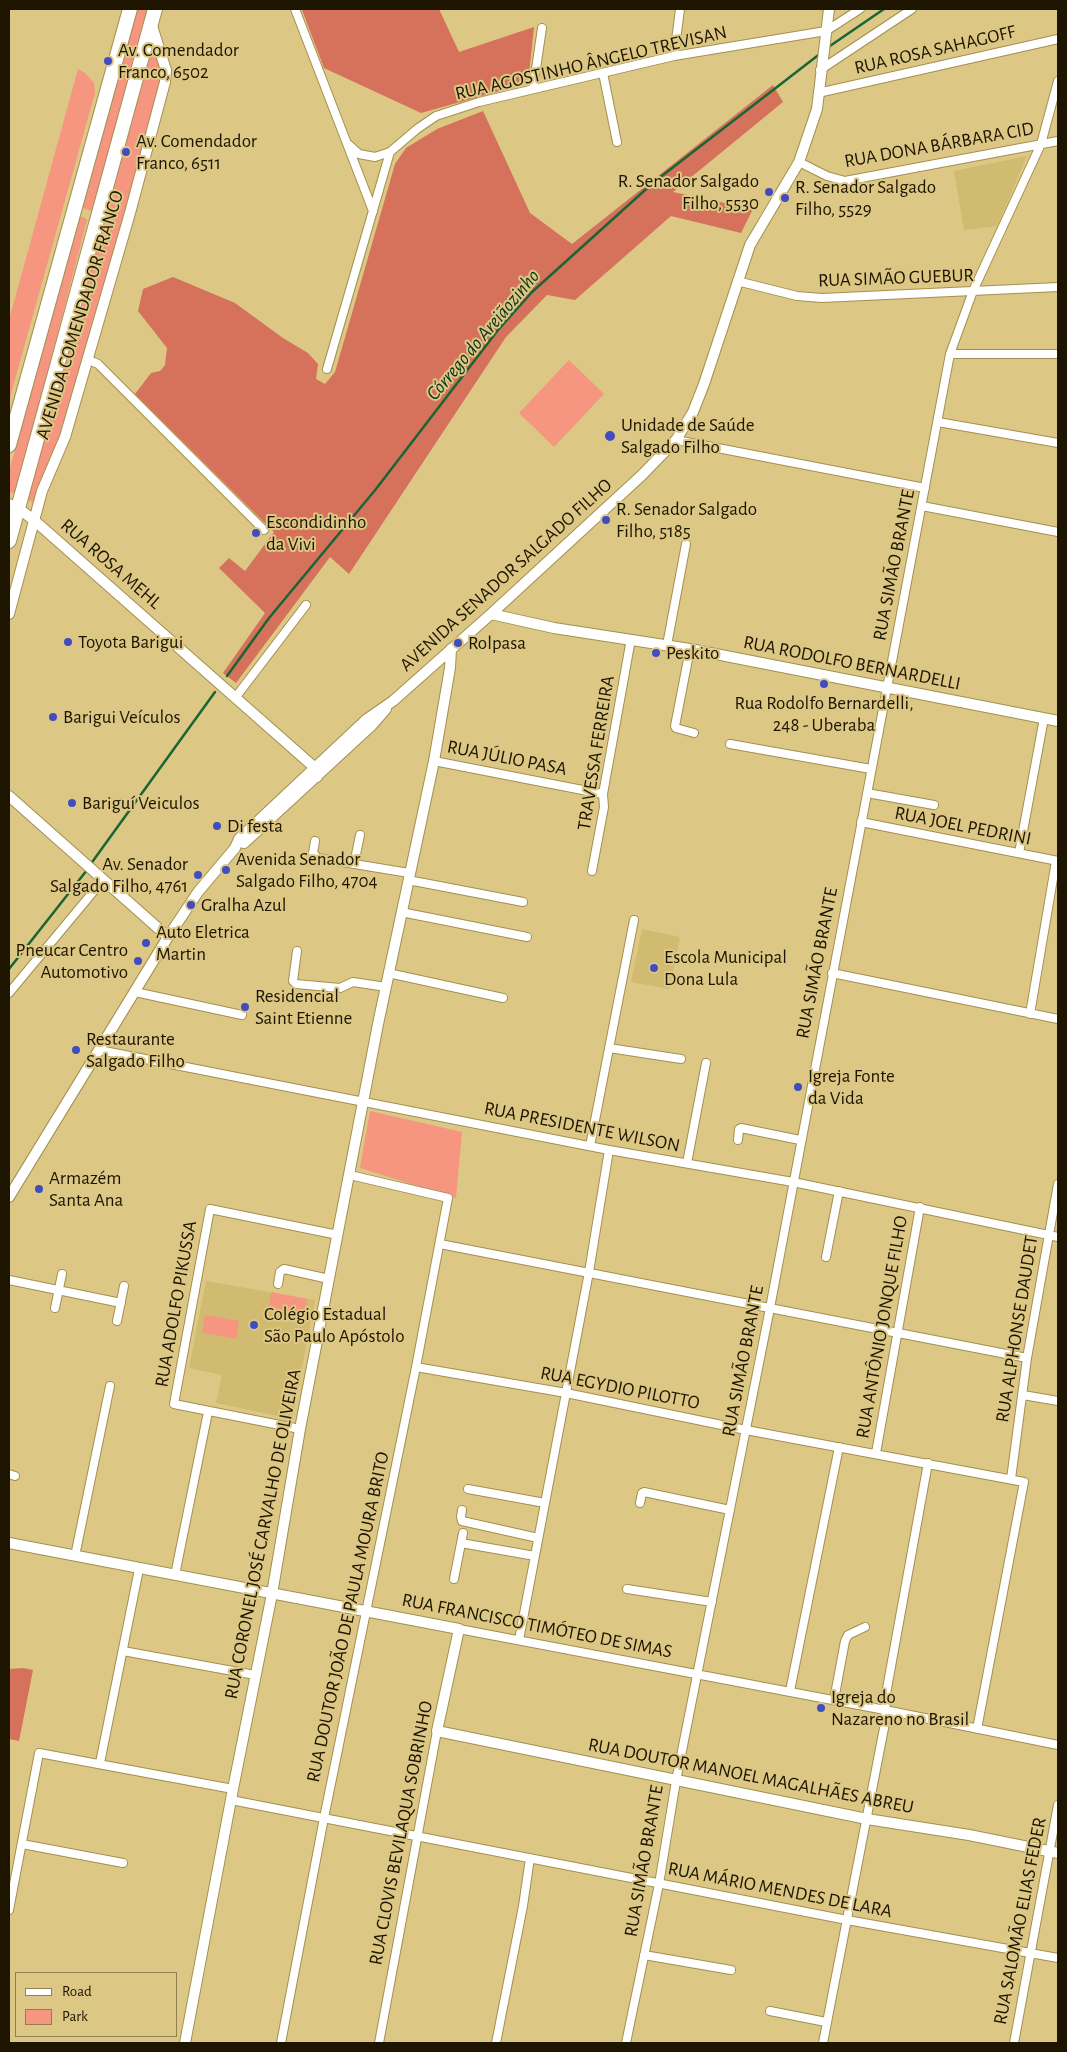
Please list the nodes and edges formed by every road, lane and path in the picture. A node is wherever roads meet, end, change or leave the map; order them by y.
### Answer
1 (130, 9) edge
2 (155, 9) edge
3 (295, 9) edge
4 (680, 9) edge
5 (829, 9) edge
6 (860, 9) edge
7 (912, 9) edge
8 (151, 24) junction
9 (542, 28) dead end
10 (826, 32) junction
11 (1058, 39) edge
12 (674, 56) junction
13 (820, 70) junction
14 (603, 73) junction
15 (1058, 81) edge
16 (533, 89) junction
17 (818, 93) junction
18 (1058, 141) edge
19 (617, 142) dead end
20 (347, 144) junction
21 (1042, 144) junction
22 (390, 152) junction
23 (799, 162) junction
24 (373, 211) junction
25 (74, 212) junction
26 (96, 225) junction
27 (737, 281) junction
28 (1058, 287) edge
29 (973, 291) junction
30 (950, 354) junction
31 (1058, 354) edge
32 (87, 359) junction
33 (328, 369) dead end
34 (938, 422) junction
35 (10, 440) edge
36 (676, 440) junction
37 (1058, 443) edge
38 (925, 488) junction
39 (13, 506) edge
40 (922, 506) junction
41 (35, 521) junction
42 (264, 530) dead end
43 (1058, 532) edge
44 (9, 541) edge
45 (686, 544) dead end
46 (306, 605) dead end
47 (9, 614) edge
48 (491, 614) junction
49 (631, 639) junction
50 (667, 645) junction
51 (451, 649) junction
52 (690, 649) junction
53 (887, 688) junction
54 (236, 698) junction
55 (1044, 718) junction
56 (1058, 721) edge
57 (694, 732) dead end
58 (730, 744) dead end
59 (434, 760) junction
60 (871, 769) junction
61 (315, 772) junction
62 (867, 793) junction
63 (603, 794) junction
64 (9, 796) edge
65 (934, 804) dead end
66 (861, 822) junction
67 (360, 835) dead end
68 (315, 841) dead end
69 (1019, 854) junction
70 (1057, 861) edge
71 (354, 864) junction
72 (592, 871) dead end
73 (409, 876) junction
74 (103, 880) junction
75 (522, 902) dead end
76 (402, 912) junction
77 (634, 920) dead end
78 (168, 937) junction
79 (527, 937) dead end
80 (297, 951) dead end
81 (388, 973) junction
82 (832, 973) junction
83 (386, 987) junction
84 (135, 992) junction
85 (9, 993) edge
86 (503, 998) dead end
87 (1030, 1014) junction
88 (242, 1015) dead end
89 (1058, 1020) edge
90 (609, 1048) junction
91 (99, 1050) junction
92 (681, 1059) dead end
93 (706, 1063) dead end
94 (364, 1101) junction
95 (738, 1140) dead end
96 (800, 1140) junction
97 (590, 1146) junction
98 (609, 1150) junction
99 (687, 1164) junction
100 (350, 1175) junction
101 (793, 1182) junction
102 (1058, 1184) edge
103 (839, 1191) junction
104 (9, 1197) edge
105 (920, 1207) junction
106 (338, 1235) junction
107 (1048, 1235) junction
108 (1058, 1237) edge
109 (440, 1244) junction
110 (826, 1257) dead end
111 (589, 1272) junction
112 (62, 1274) dead end
113 (329, 1279) junction
114 (9, 1280) edge
115 (278, 1284) dead end
116 (124, 1286) dead end
117 (58, 1290) junction
118 (121, 1303) junction
119 (55, 1308) dead end
120 (770, 1308) junction
121 (117, 1321) dead end
122 (897, 1332) junction
123 (1027, 1358) junction
124 (416, 1367) junction
125 (110, 1386) dead end
126 (566, 1393) junction
127 (1024, 1395) junction
128 (1058, 1401) edge
129 (208, 1412) junction
130 (300, 1429) junction
131 (746, 1430) junction
132 (839, 1447) junction
133 (876, 1453) junction
134 (928, 1463) junction
135 (1011, 1479) junction
136 (468, 1489) dead end
137 (545, 1503) junction
138 (640, 1503) dead end
139 (462, 1510) dead end
140 (730, 1510) junction
141 (463, 1534) dead end
142 (538, 1538) junction
143 (9, 1542) edge
144 (461, 1543) junction
145 (75, 1556) junction
146 (535, 1556) junction
147 (139, 1569) junction
148 (175, 1575) junction
149 (454, 1579) dead end
150 (627, 1589) dead end
151 (272, 1594) junction
152 (712, 1602) junction
153 (365, 1611) junction
154 (865, 1627) dead end
155 (459, 1629) junction
156 (519, 1640) junction
157 (123, 1651) junction
158 (255, 1675) junction
159 (698, 1676) junction
160 (790, 1692) junction
161 (834, 1700) junction
162 (885, 1710) junction
163 (977, 1729) junction
164 (437, 1732) junction
165 (1058, 1745) edge
166 (100, 1763) junction
167 (676, 1781) junction
168 (233, 1788) junction
169 (231, 1800) junction
170 (1058, 1805) edge
171 (324, 1818) junction
172 (867, 1819) junction
173 (418, 1836) junction
174 (22, 1844) junction
175 (1054, 1853) edge
176 (530, 1858) junction
177 (122, 1863) dead end
178 (659, 1884) junction
179 (9, 1910) edge
180 (847, 1920) junction
181 (1030, 1952) junction
182 (644, 1955) junction
183 (1058, 1958) edge
184 (731, 1970) dead end
185 (770, 2011) dead end
186 (826, 2022) junction
187 (185, 2043) edge
188 (281, 2043) edge
189 (379, 2043) edge
190 (496, 2043) edge
191 (626, 2043) edge
192 (823, 2043) edge
193 (1014, 2043) edge

1 - 25 highway, AVENIDA COMENDADOR FRANCO
2 - 8 highway, AVENIDA COMENDADOR FRANCO
3 - 20 street
4 - 12 street
5 - 10 street, AVENIDA SENADOR SALGADO FILHO
6 - 10 street
7 - 13 street
8 - 26 highway, AVENIDA COMENDADOR FRANCO
8 - 32 street, AVENIDA COMENDADOR FRANCO
9 - 16 street
10 - 12 street, RUA AGOSTINHO ÂNGELO TREVISAN
10 - 13 street, AVENIDA SENADOR SALGADO FILHO
11 - 17 street, RUA ROSA SAHAGOFF
12 - 14 street, RUA AGOSTINHO ÂNGELO TREVISAN
13 - 17 street, AVENIDA SENADOR SALGADO FILHO
14 - 16 street, RUA AGOSTINHO ÂNGELO TREVISAN
14 - 19 street
15 - 21 street, RUA SIMÃO BRANTE
16 - 22 street, RUA AGOSTINHO ÂNGELO TREVISAN
17 - 23 street, AVENIDA SENADOR SALGADO FILHO
18 - 21 street, RUA DONA BÁRBARA CID
20 - 22 street
20 - 24 street
21 - 23 street, RUA DONA BÁRBARA CID
21 - 29 street, RUA SIMÃO BRANTE
22 - 24 street
23 - 27 street, AVENIDA SENADOR SALGADO FILHO
24 - 33 street
25 - 26 highway
25 - 35 highway, AVENIDA COMENDADOR FRANCO
26 - 39 highway, AVENIDA COMENDADOR FRANCO
27 - 29 street, RUA SIMÃO GUEBUR
27 - 36 street, AVENIDA SENADOR SALGADO FILHO
28 - 29 street, RUA SIMÃO GUEBUR
29 - 30 street, RUA SIMÃO BRANTE
30 - 31 street
30 - 34 street, RUA SIMÃO BRANTE
32 - 41 street, AVENIDA COMENDADOR FRANCO
32 - 42 street
34 - 37 street
34 - 38 street, RUA SIMÃO BRANTE
36 - 38 street
36 - 48 street, AVENIDA SENADOR SALGADO FILHO
38 - 40 street, RUA SIMÃO BRANTE
39 - 41 street, RUA ROSA MEHL
39 - 44 highway, AVENIDA COMENDADOR FRANCO
40 - 43 street
40 - 53 street, RUA SIMÃO BRANTE
41 - 47 street, AVENIDA COMENDADOR FRANCO
41 - 54 street, RUA ROSA MEHL
45 - 50 street
46 - 54 street
48 - 49 street, RUA RODOLFO BERNARDELLI
48 - 51 street, AVENIDA SENADOR SALGADO FILHO
49 - 50 street, RUA RODOLFO BERNARDELLI
49 - 63 street, TRAVESSA FERREIRA
50 - 52 street, RUA RODOLFO BERNARDELLI
51 - 59 street, RUA CORONEL JOSÉ CARVALHO DE OLIVEIRA
51 - 61 street, AVENIDA SENADOR SALGADO FILHO
52 - 53 street, RUA RODOLFO BERNARDELLI
52 - 57 street
53 - 55 street, RUA RODOLFO BERNARDELLI
53 - 60 street, RUA SIMÃO BRANTE
54 - 61 street, RUA ROSA MEHL
55 - 56 street, RUA RODOLFO BERNARDELLI
55 - 69 street
58 - 60 street
59 - 63 street, RUA JÚLIO PASA
59 - 73 street, RUA CORONEL JOSÉ CARVALHO DE OLIVEIRA
60 - 62 street, RUA SIMÃO BRANTE
61 - 78 street, AVENIDA SENADOR SALGADO FILHO
62 - 65 street
62 - 66 street, RUA SIMÃO BRANTE
63 - 72 street, TRAVESSA FERREIRA
64 - 74 street
66 - 69 street, RUA JOEL PEDRINI
66 - 82 street, RUA SIMÃO BRANTE
67 - 71 street
68 - 71 street
69 - 70 street, RUA JOEL PEDRINI
70 - 87 street
71 - 73 street
73 - 75 street
73 - 76 street, RUA CORONEL JOSÉ CARVALHO DE OLIVEIRA
74 - 78 street
74 - 85 street
76 - 79 street
76 - 81 street, RUA CORONEL JOSÉ CARVALHO DE OLIVEIRA
77 - 90 street
78 - 84 street, AVENIDA SENADOR SALGADO FILHO
80 - 83 street
81 - 83 street, RUA CORONEL JOSÉ CARVALHO DE OLIVEIRA
81 - 86 street
82 - 87 street
82 - 96 street, RUA SIMÃO BRANTE
83 - 94 street, RUA CORONEL JOSÉ CARVALHO DE OLIVEIRA
84 - 88 street
84 - 91 street, AVENIDA SENADOR SALGADO FILHO
87 - 89 street
90 - 92 street
90 - 97 street
91 - 94 street, RUA PRESIDENTE WILSON
91 - 104 street, AVENIDA SENADOR SALGADO FILHO
93 - 99 street
94 - 97 street, RUA PRESIDENTE WILSON
94 - 100 street, RUA CORONEL JOSÉ CARVALHO DE OLIVEIRA
95 - 96 street
96 - 101 street, RUA SIMÃO BRANTE
97 - 98 street, RUA PRESIDENTE WILSON
98 - 99 street, RUA PRESIDENTE WILSON
98 - 111 street
99 - 101 street, RUA PRESIDENTE WILSON
100 - 106 street, RUA CORONEL JOSÉ CARVALHO DE OLIVEIRA
100 - 109 street, RUA DOUTOR JOÃO DE PAULA MOURA BRITO
101 - 103 street, RUA PRESIDENTE WILSON
101 - 120 street, RUA SIMÃO BRANTE
102 - 107 street, RUA ALPHONSE DAUDET
103 - 105 street, RUA PRESIDENTE WILSON
103 - 110 street
105 - 107 street, RUA PRESIDENTE WILSON
105 - 122 street, RUA ANTÔNIO JONQUE FILHO
106 - 113 street, RUA CORONEL JOSÉ CARVALHO DE OLIVEIRA
106 - 129 street, RUA ADOLFO PIKUSSA
107 - 108 street, RUA PRESIDENTE WILSON
107 - 123 street, RUA ALPHONSE DAUDET
109 - 111 street
109 - 124 street, RUA DOUTOR JOÃO DE PAULA MOURA BRITO
111 - 120 street
111 - 126 street
112 - 117 street
113 - 115 street
113 - 130 street, RUA CORONEL JOSÉ CARVALHO DE OLIVEIRA
114 - 117 street
116 - 118 street
117 - 118 street
117 - 119 street
118 - 121 street
120 - 122 street
120 - 131 street, RUA SIMÃO BRANTE
122 - 123 street
122 - 133 street, RUA ANTÔNIO JONQUE FILHO
123 - 127 street, RUA ALPHONSE DAUDET
124 - 126 street, RUA EGYDIO PILOTTO
124 - 153 street, RUA DOUTOR JOÃO DE PAULA MOURA BRITO
125 - 145 street
126 - 131 street, RUA EGYDIO PILOTTO
126 - 137 street
127 - 128 street
127 - 135 street, RUA ALPHONSE DAUDET
129 - 130 street
129 - 148 street
130 - 151 street, RUA CORONEL JOSÉ CARVALHO DE OLIVEIRA
131 - 132 street, RUA EGYDIO PILOTTO
131 - 140 street, RUA SIMÃO BRANTE
132 - 133 street, RUA EGYDIO PILOTTO
132 - 160 street
133 - 134 street, RUA EGYDIO PILOTTO
134 - 135 street, RUA EGYDIO PILOTTO
134 - 162 street
135 - 163 street, RUA EGYDIO PILOTTO
136 - 137 street
137 - 142 street
138 - 140 street
139 - 142 street
140 - 152 street, RUA SIMÃO BRANTE
141 - 144 street
142 - 146 street
143 - 145 street, RUA FRANCISCO TIMÓTEO DE SIMAS
144 - 146 street
144 - 149 street
145 - 147 street, RUA FRANCISCO TIMÓTEO DE SIMAS
146 - 156 street
147 - 148 street, RUA FRANCISCO TIMÓTEO DE SIMAS
147 - 157 street
148 - 151 street, RUA FRANCISCO TIMÓTEO DE SIMAS
150 - 152 street
151 - 153 street, RUA FRANCISCO TIMÓTEO DE SIMAS
151 - 158 street, RUA CORONEL JOSÉ CARVALHO DE OLIVEIRA
152 - 159 street, RUA SIMÃO BRANTE
153 - 155 street, RUA FRANCISCO TIMÓTEO DE SIMAS
153 - 171 street, RUA DOUTOR JOÃO DE PAULA MOURA BRITO
154 - 161 street
155 - 156 street, RUA FRANCISCO TIMÓTEO DE SIMAS
155 - 164 street, RUA CLOVIS BEVILAQUA SOBRINHO
156 - 159 street, RUA FRANCISCO TIMÓTEO DE SIMAS
157 - 158 street
157 - 166 street
158 - 168 street, RUA CORONEL JOSÉ CARVALHO DE OLIVEIRA
159 - 160 street, RUA FRANCISCO TIMÓTEO DE SIMAS
159 - 167 street, RUA SIMÃO BRANTE
160 - 161 street, RUA FRANCISCO TIMÓTEO DE SIMAS
161 - 162 street, RUA FRANCISCO TIMÓTEO DE SIMAS
162 - 163 street, RUA FRANCISCO TIMÓTEO DE SIMAS
162 - 172 street
163 - 165 street, RUA FRANCISCO TIMÓTEO DE SIMAS
164 - 167 street, RUA DOUTOR MANOEL MAGALHÃES ABREU
164 - 173 street, RUA CLOVIS BEVILAQUA SOBRINHO
166 - 168 street
166 - 174 street
167 - 172 street, RUA DOUTOR MANOEL MAGALHÃES ABREU
167 - 178 street, RUA SIMÃO BRANTE
168 - 169 street, RUA CORONEL JOSÉ CARVALHO DE OLIVEIRA
169 - 171 street, RUA MÁRIO MENDES DE LARA
169 - 187 street, RUA CORONEL JOSÉ CARVALHO DE OLIVEIRA
170 - 175 street, RUA SALOMÃO ELIAS FEDER
171 - 173 street, RUA MÁRIO MENDES DE LARA
171 - 188 street, RUA DOUTOR JOÃO DE PAULA MOURA BRITO
172 - 175 street, RUA DOUTOR MANOEL MAGALHÃES ABREU
172 - 180 street
173 - 176 street, RUA MÁRIO MENDES DE LARA
173 - 189 street, RUA CLOVIS BEVILAQUA SOBRINHO
174 - 177 street
174 - 179 street
175 - 181 street, RUA SALOMÃO ELIAS FEDER
176 - 178 street, RUA MÁRIO MENDES DE LARA
176 - 190 street
178 - 180 street, RUA MÁRIO MENDES DE LARA
178 - 182 street, RUA SIMÃO BRANTE
180 - 181 street, RUA MÁRIO MENDES DE LARA
180 - 186 street
181 - 183 street, RUA MÁRIO MENDES DE LARA
181 - 193 street, RUA SALOMÃO ELIAS FEDER
182 - 184 street
182 - 191 street, RUA SIMÃO BRANTE
185 - 186 street
186 - 192 street

